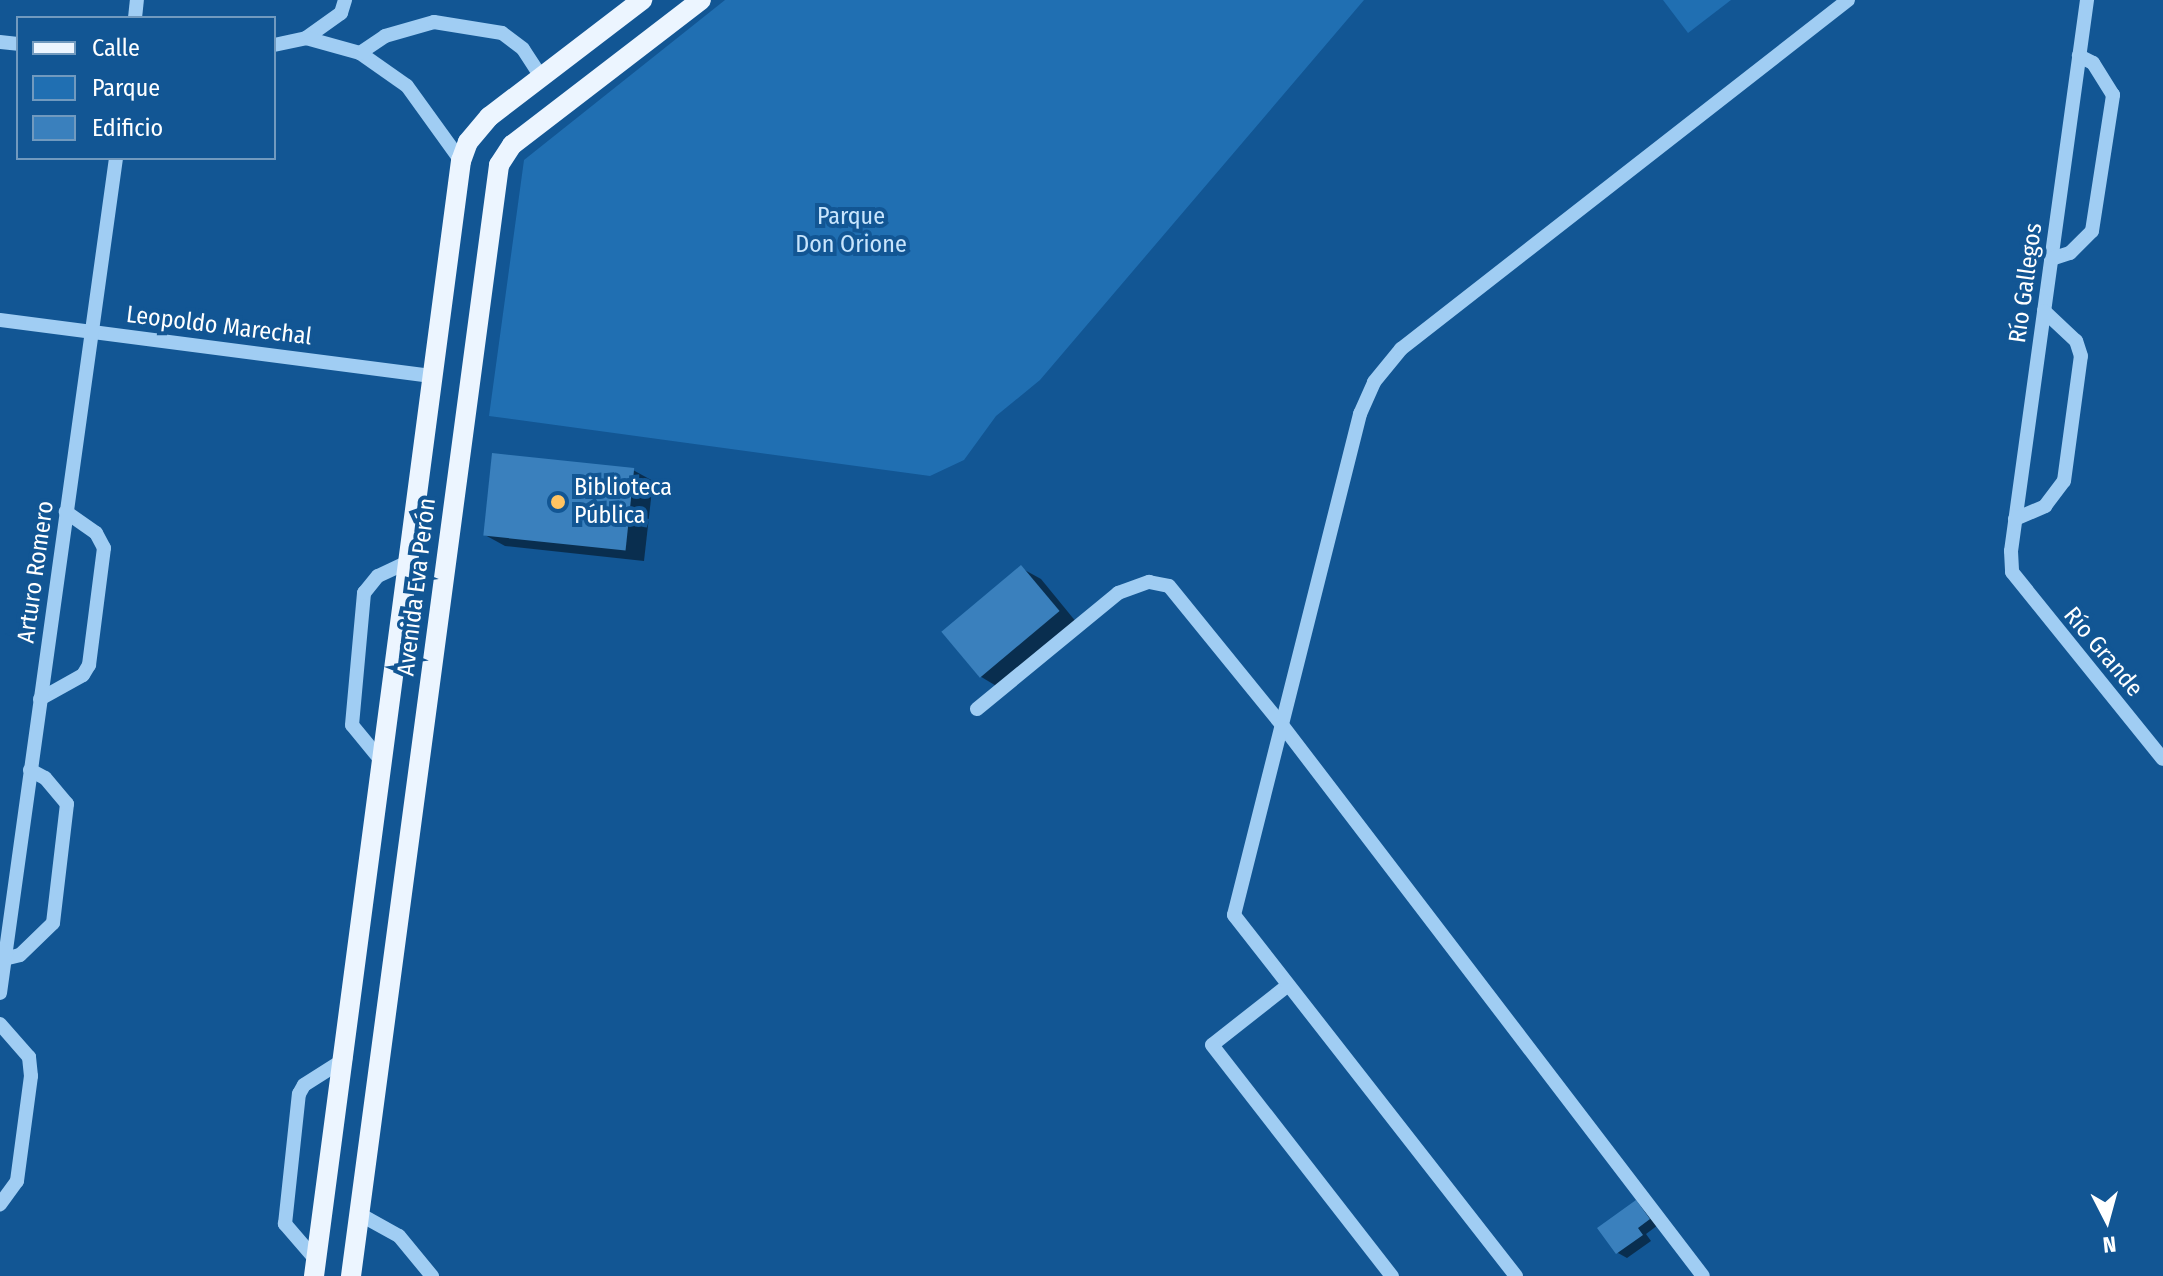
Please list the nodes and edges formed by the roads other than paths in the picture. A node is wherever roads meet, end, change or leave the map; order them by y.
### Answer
1 (345, 0) edge
2 (642, 0) edge
3 (701, 0) edge
4 (1848, 0) edge
5 (2087, 0) edge
6 (306, 38) junction
7 (276, 45) edge
8 (360, 53) junction
9 (2079, 56) junction
10 (541, 77) junction
11 (116, 160) edge
12 (461, 161) junction
13 (451, 241) junction
14 (487, 244) junction
15 (2051, 259) junction
16 (2044, 311) junction
17 (0, 320) edge
18 (92, 333) junction
19 (433, 376) junction
20 (66, 512) junction
21 (2015, 519) junction
22 (410, 562) junction
23 (446, 567) junction
24 (2012, 572) joint
25 (40, 699) junction
26 (977, 709) dead end
27 (1282, 725) junction
28 (2163, 759) edge
29 (384, 764) junction
30 (30, 770) junction
31 (7, 888) edge
32 (4, 959) junction
33 (358, 965) junction
34 (393, 967) junction
35 (1287, 986) junction
36 (0, 993) edge
37 (0, 1024) edge
38 (345, 1059) junction
39 (0, 1204) edge
40 (361, 1215) junction
41 (315, 1268) edge
42 (351, 1276) edge
43 (432, 1276) edge
44 (1392, 1276) edge
45 (1516, 1276) edge
46 (1703, 1276) edge

1 - 6 street
2 - 10 main road, Avenida Eva Perón
3 - 14 main road, Avenida Eva Perón
4 - 27 street
5 - 9 street, Río Gallegos
6 - 7 street
6 - 8 street
8 - 10 street
8 - 12 street
9 - 15 street, Río Gallegos
9 - 15 street
10 - 12 main road, Avenida Eva Perón
11 - 18 street, Arturo Romero
12 - 13 main road, Avenida Eva Perón
13 - 14 main road
13 - 19 main road, Avenida Eva Perón
14 - 23 main road, Avenida Eva Perón
15 - 16 street, Río Gallegos
16 - 21 street, Río Gallegos
16 - 21 street
17 - 18 street, Leopoldo Marechal
18 - 19 street, Leopoldo Marechal
18 - 20 street, Arturo Romero
19 - 22 main road, Avenida Eva Perón
20 - 25 street, Arturo Romero
20 - 25 street
21 - 24 street, Río Gallegos
22 - 23 main road
22 - 29 main road, Avenida Eva Perón
22 - 29 street
23 - 34 main road, Avenida Eva Perón
24 - 28 street, Río Grande
25 - 30 street, Arturo Romero
26 - 27 street
27 - 35 street
27 - 46 street
29 - 33 main road, Avenida Eva Perón
30 - 31 street, Arturo Romero
30 - 32 street
31 - 32 street, Arturo Romero
32 - 36 street, Arturo Romero
33 - 34 main road
33 - 38 main road, Avenida Eva Perón
34 - 40 main road, Avenida Eva Perón
35 - 44 street
35 - 45 street
37 - 39 street
38 - 41 main road, Avenida Eva Perón
38 - 41 street
40 - 42 main road, Avenida Eva Perón
40 - 43 street

